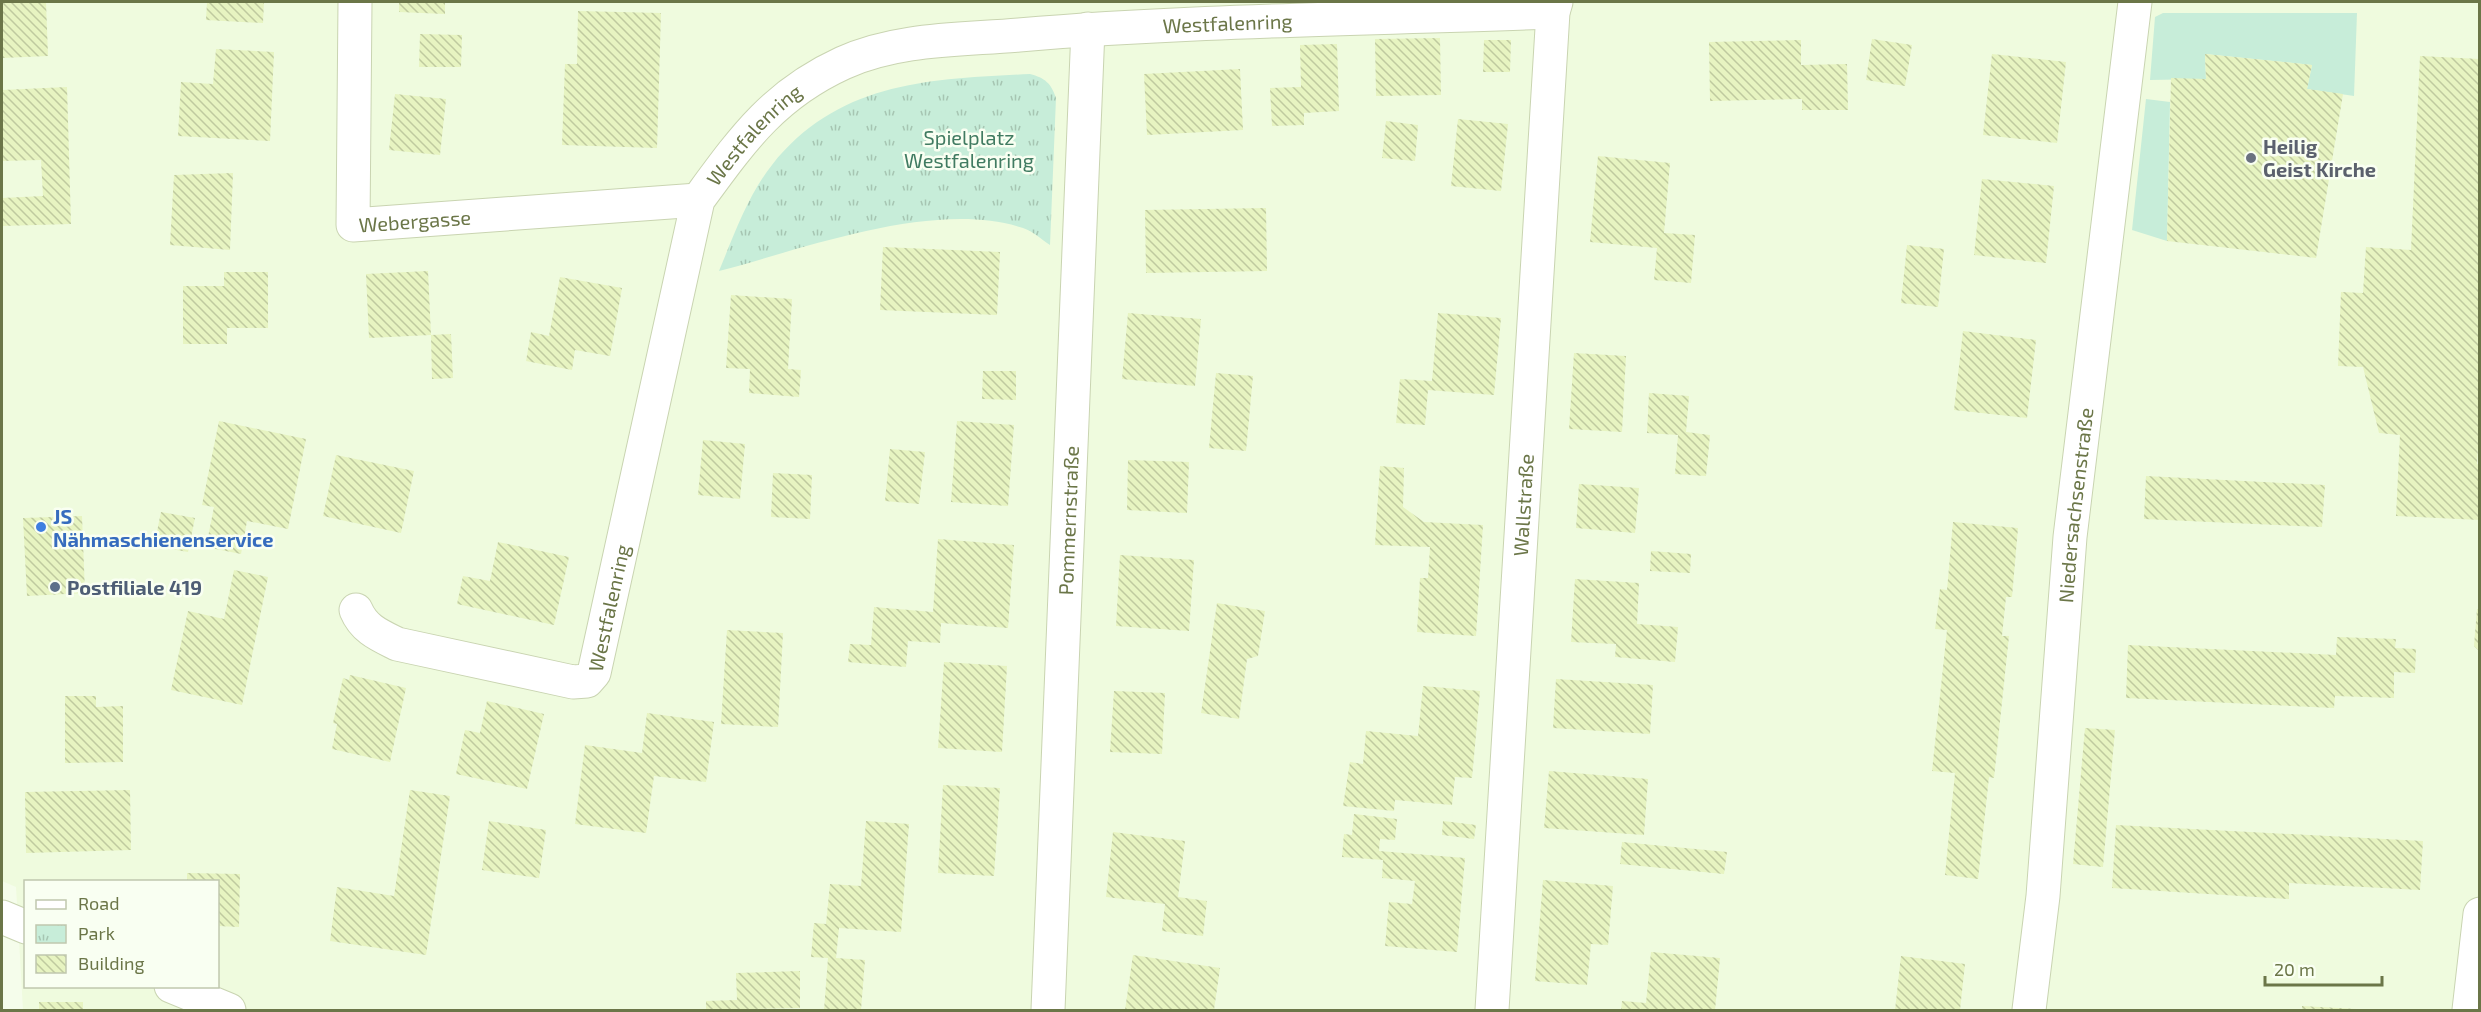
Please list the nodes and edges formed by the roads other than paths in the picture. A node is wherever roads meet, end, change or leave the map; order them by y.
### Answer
1 (355, 2) edge
2 (2135, 2) edge
3 (1554, 7) edge
4 (1088, 29) junction
5 (698, 200) junction
6 (356, 610) dead end
7 (2480, 914) edge
8 (2, 917) edge
9 (24, 926) edge
10 (173, 988) edge
11 (229, 1011) edge
12 (1048, 1011) edge
13 (1492, 1011) edge
14 (2029, 1011) edge
15 (2469, 1011) edge

1 - 5 street, Webergasse
2 - 14 street, Niedersachsenstraße
3 - 4 street, Westfalenring
3 - 13 street, Wallstraße
4 - 5 street, Westfalenring
4 - 12 street, Pommernstraße
5 - 6 street, Westfalenring
7 - 15 street
8 - 9 street
10 - 11 street

